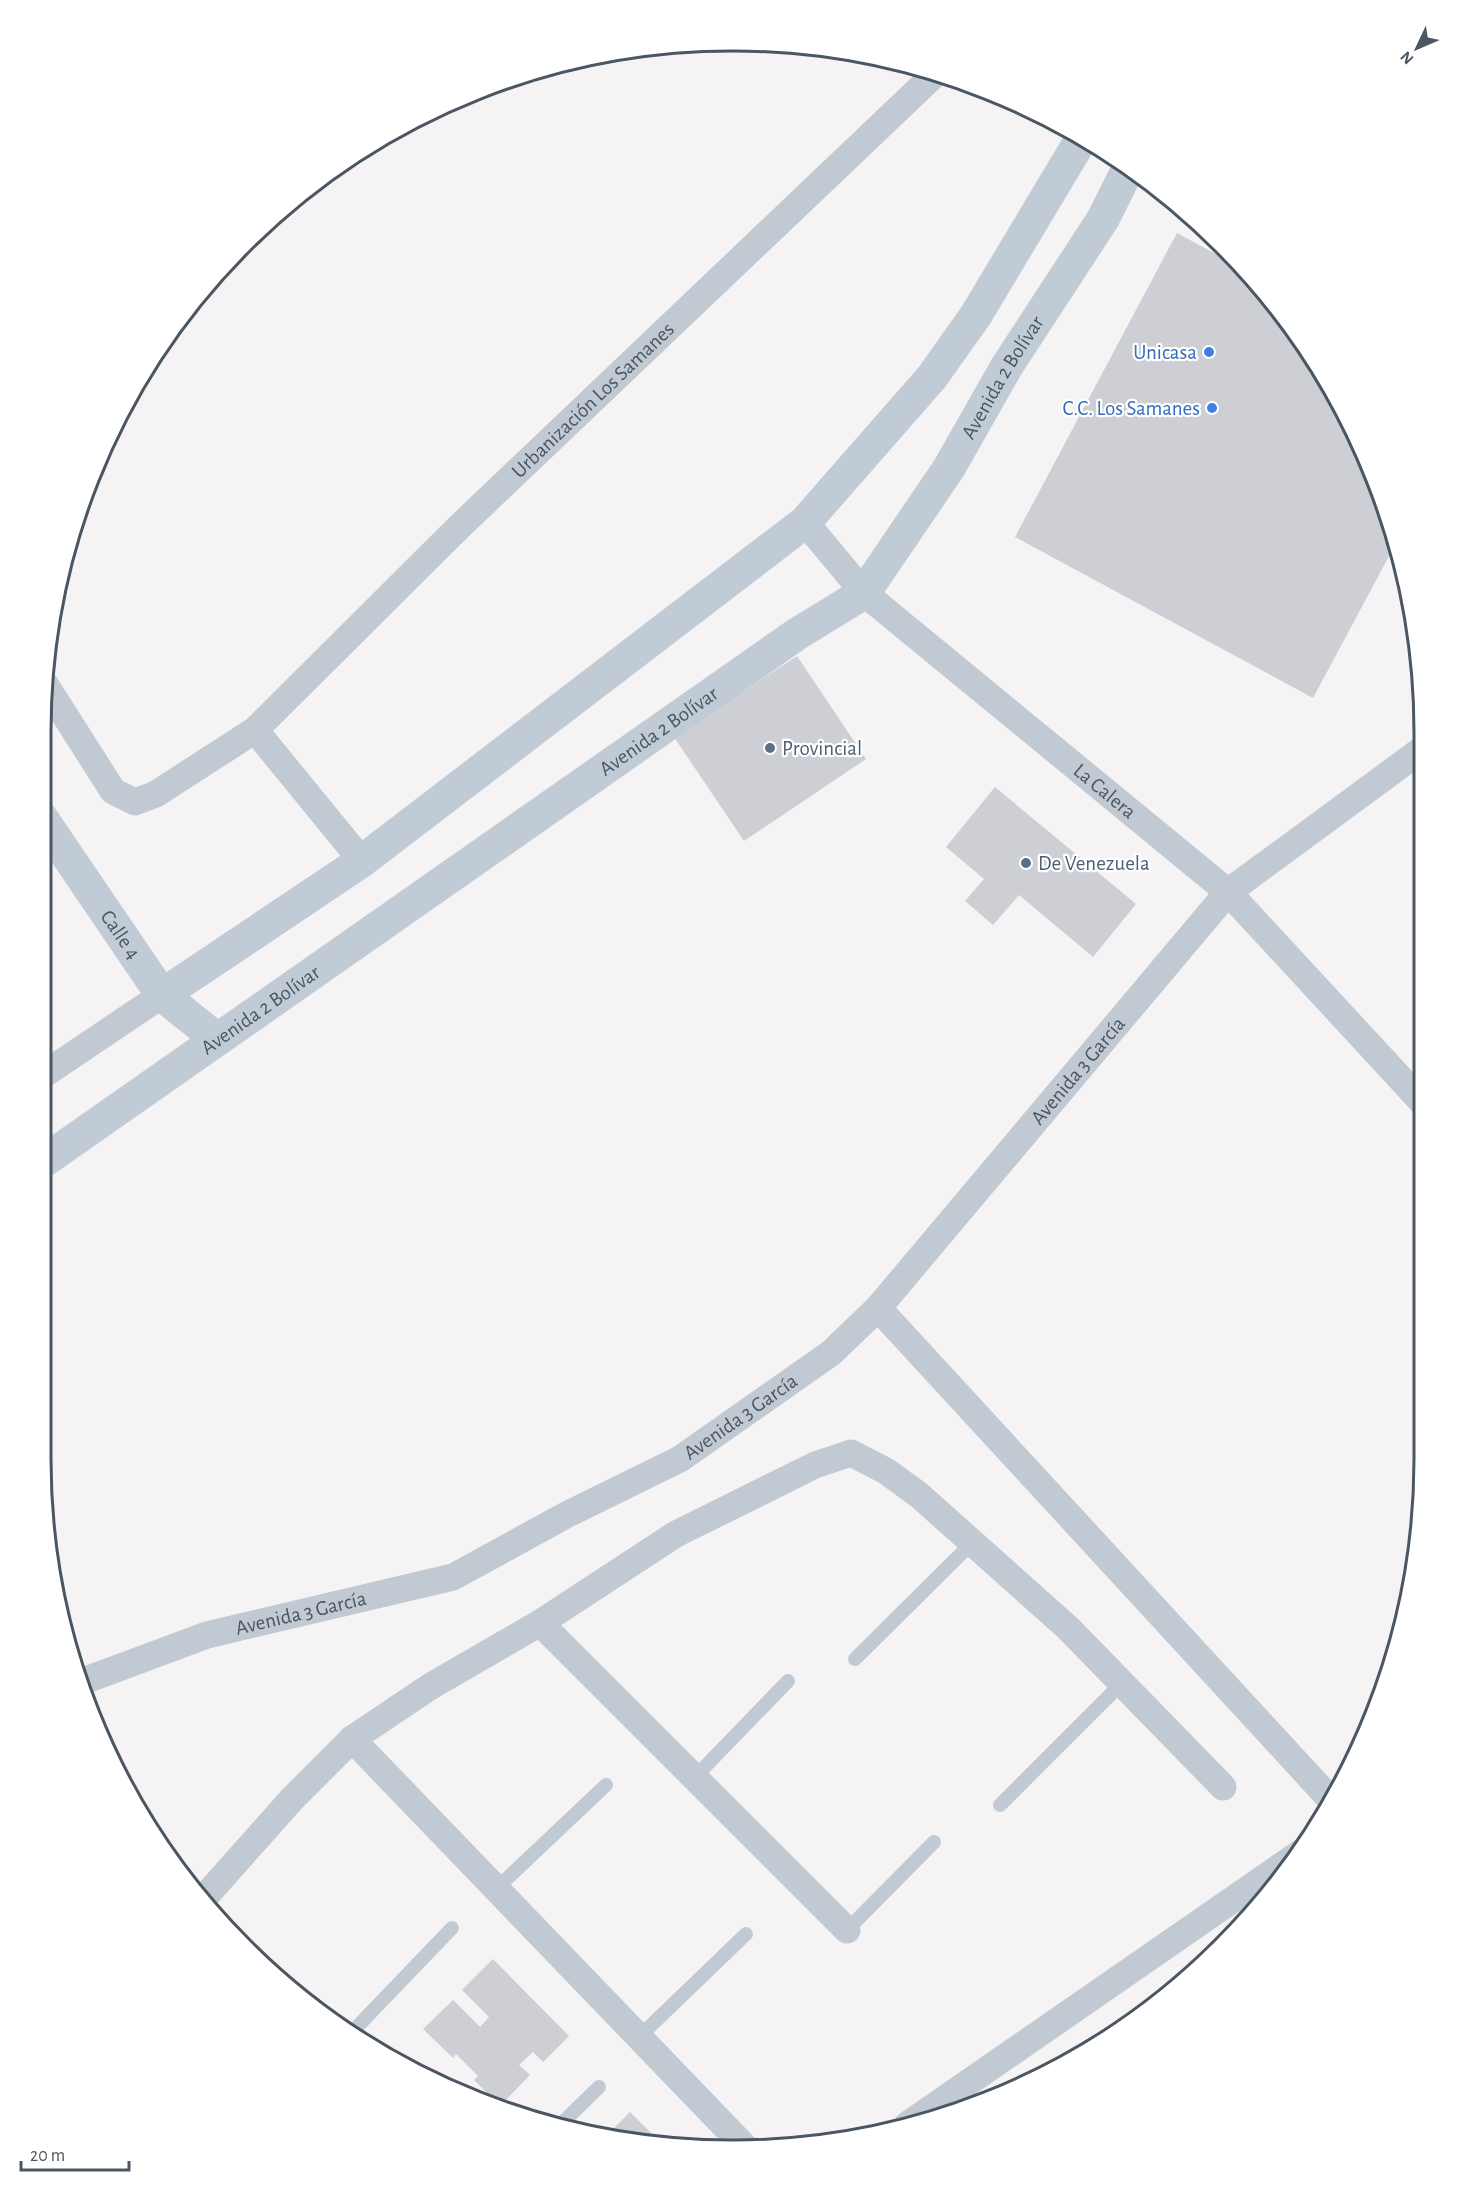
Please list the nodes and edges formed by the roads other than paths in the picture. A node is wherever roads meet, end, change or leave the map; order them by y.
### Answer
1 (929, 80) edge
2 (1078, 145) edge
3 (1125, 176) edge
4 (805, 522) junction
5 (864, 593) junction
6 (52, 695) edge
7 (255, 730) junction
8 (1414, 756) edge
9 (51, 832) edge
10 (362, 861) junction
11 (1228, 892) junction
12 (162, 995) junction
13 (217, 1039) junction
14 (51, 1070) edge
15 (1414, 1092) edge
16 (51, 1156) edge
17 (878, 1308) junction
18 (972, 1543) junction
19 (540, 1623) junction
20 (855, 1659) dead end
21 (88, 1679) edge
22 (788, 1681) dead end
23 (1122, 1683) junction
24 (352, 1739) junction
25 (694, 1777) junction
26 (606, 1785) dead end
27 (1223, 1786) dead end
28 (1326, 1794) edge
29 (1000, 1805) dead end
30 (934, 1842) dead end
31 (1275, 1870) edge
32 (496, 1889) junction
33 (208, 1893) edge
34 (452, 1928) dead end
35 (847, 1930) joint
36 (746, 1934) dead end
37 (356, 2026) edge
38 (639, 2037) junction
39 (599, 2087) dead end
40 (928, 2111) edge
41 (567, 2119) edge
42 (738, 2140) edge

1 - 7 street, Urbanización Los Samanes
2 - 4 street
3 - 5 street, Avenida 2 Bolívar
4 - 5 street, La Calera
4 - 10 street
5 - 11 street, La Calera
5 - 13 street, Avenida 2 Bolívar
6 - 7 street, Urbanización Los Samanes
7 - 10 street
8 - 11 street
9 - 12 street, Calle 4
10 - 12 street
11 - 15 street, La Calera
11 - 17 street, Avenida 3 García
12 - 13 street, Calle 4
12 - 14 street
13 - 16 street, Avenida 2 Bolívar
17 - 21 street, Avenida 3 García
17 - 28 street
18 - 19 street
18 - 20 lane
18 - 23 street
19 - 24 street
19 - 25 street
22 - 25 lane
23 - 27 street
23 - 29 lane
24 - 32 street
24 - 33 street
25 - 35 street
26 - 32 lane
30 - 35 lane
31 - 40 street
32 - 38 street
34 - 37 lane
36 - 38 lane
38 - 42 street
39 - 41 lane

